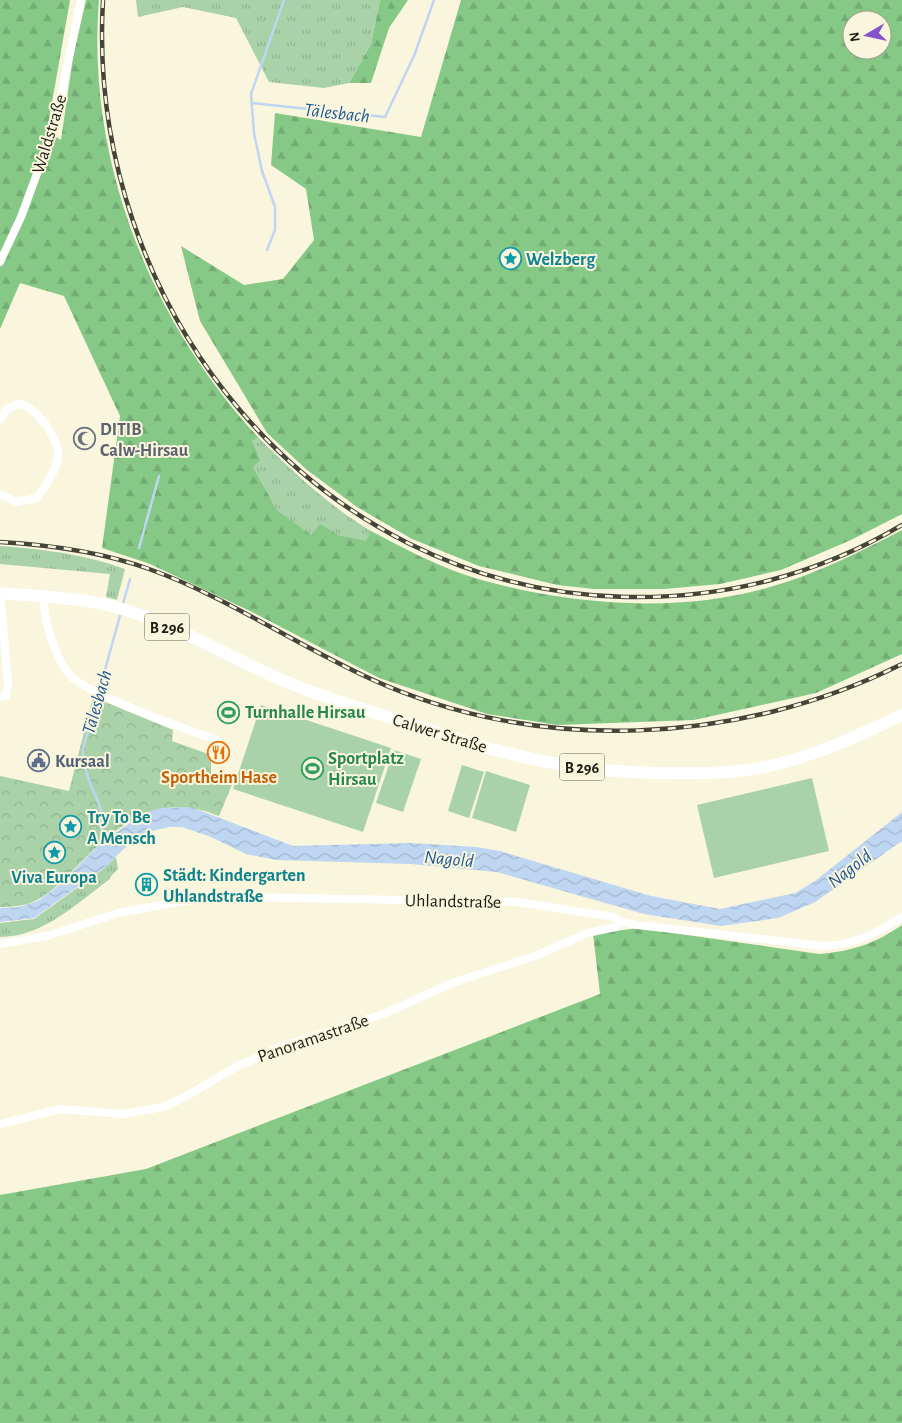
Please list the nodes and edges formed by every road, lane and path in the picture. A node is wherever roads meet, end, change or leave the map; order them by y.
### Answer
1 (80, 0) edge
2 (0, 262) edge
3 (0, 420) edge
4 (0, 494) edge
5 (0, 593) edge
6 (43, 597) junction
7 (1, 602) edge
8 (0, 697) edge
9 (897, 717) edge
10 (217, 740) dead end
11 (902, 918) edge
12 (621, 922) junction
13 (0, 944) edge
14 (0, 1124) edge

1 - 2 street, Waldstraße
3 - 4 street
5 - 6 main road, Calwer Straße / B 296
6 - 9 main road, Calwer Straße / B 296
6 - 10 street
7 - 8 street
11 - 12 street, Uhlandstraße
12 - 13 street, Uhlandstraße
12 - 14 street, Panoramastraße

